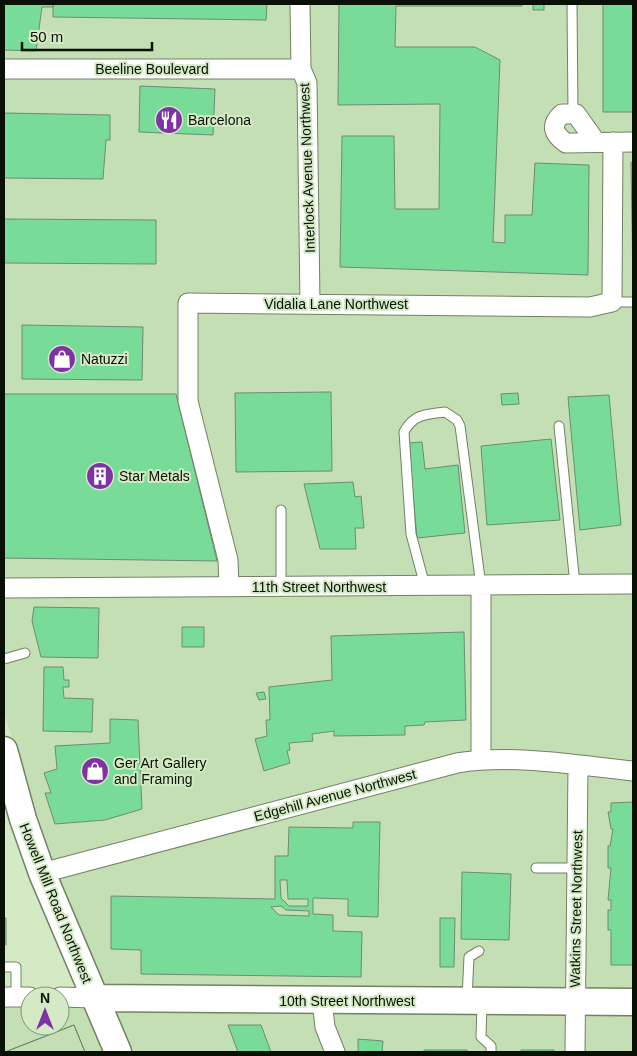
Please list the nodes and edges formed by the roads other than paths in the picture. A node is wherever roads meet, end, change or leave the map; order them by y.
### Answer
1 (300, 4) edge
2 (572, 4) edge
3 (4, 69) edge
4 (301, 69) junction
5 (573, 114) junction
6 (604, 142) junction
7 (633, 142) edge
8 (612, 302) junction
9 (633, 302) edge
10 (310, 303) junction
11 (559, 426) dead end
12 (281, 510) dead end
13 (633, 584) edge
14 (575, 585) junction
15 (424, 586) junction
16 (481, 586) junction
17 (229, 587) junction
18 (281, 587) junction
19 (4, 588) edge
20 (25, 653) dead end
21 (4, 659) edge
22 (4, 750) edge
23 (481, 759) junction
24 (578, 766) junction
25 (633, 771) edge
26 (536, 868) dead end
27 (576, 868) junction
28 (42, 873) junction
29 (479, 950) dead end
30 (4, 967) edge
31 (17, 997) edge
32 (70, 997) edge
33 (95, 998) junction
34 (322, 1000) junction
35 (475, 1001) junction
36 (575, 1002) junction
37 (633, 1002) edge
38 (118, 1052) edge
39 (335, 1052) edge
40 (491, 1052) edge
41 (575, 1052) edge

1 - 4 street, Interlock Avenue Northwest
2 - 5 lane
3 - 4 street, Beeline Boulevard
4 - 10 street, Interlock Avenue Northwest
5 - 6 street
5 - 6 street
6 - 7 street
6 - 8 street
8 - 9 lane
8 - 10 street, Vidalia Lane Northwest
10 - 17 street, Vidalia Lane Northwest
11 - 14 lane
12 - 18 lane
13 - 14 street, 11th Street Northwest
14 - 16 street, 11th Street Northwest
15 - 16 street, 11th Street Northwest
15 - 16 lane
15 - 18 street, 11th Street Northwest
16 - 23 street
17 - 18 street, 11th Street Northwest
17 - 19 street, 11th Street Northwest
20 - 21 lane
22 - 28 main road, Howell Mill Road Northwest
23 - 24 street, Edgehill Avenue Northwest
23 - 28 street, Edgehill Avenue Northwest
24 - 25 street, Edgehill Avenue Northwest
24 - 27 street, Watkins Street Northwest
26 - 27 lane
27 - 36 street, Watkins Street Northwest
28 - 33 main road, Howell Mill Road Northwest
29 - 35 lane
30 - 31 lane
32 - 33 street, 10th Street Northwest
33 - 34 main road, 10th Street Northwest
33 - 38 main road, Howell Mill Road Northwest
34 - 35 main road, 10th Street Northwest
34 - 39 street
35 - 36 main road, 10th Street Northwest
35 - 40 lane
36 - 37 main road, 10th Street Northwest
36 - 41 street, Watkins Street Northwest

